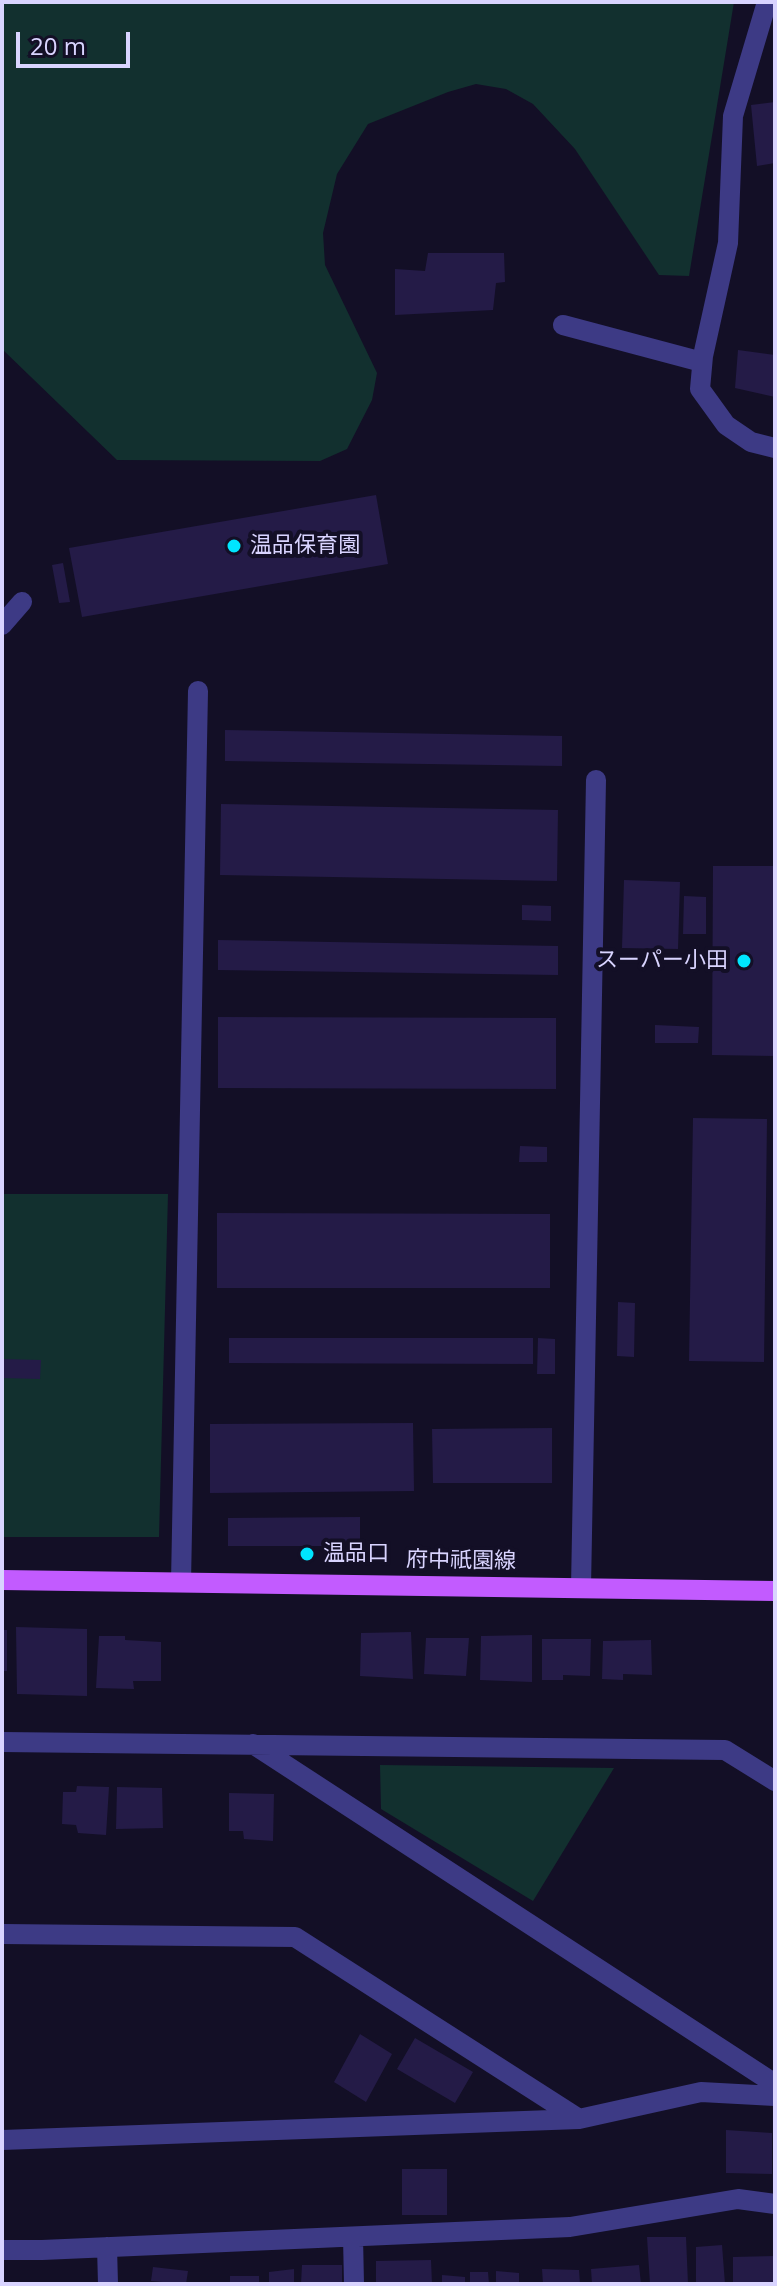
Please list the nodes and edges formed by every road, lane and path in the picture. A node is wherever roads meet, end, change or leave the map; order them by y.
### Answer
1 (767, 2) edge
2 (563, 325) dead end
3 (702, 362) junction
4 (775, 448) edge
5 (22, 602) dead end
6 (2, 625) edge
7 (198, 691) dead end
8 (596, 780) dead end
9 (2, 1580) edge
10 (181, 1582) junction
11 (581, 1587) junction
12 (775, 1591) edge
13 (2, 1742) edge
14 (253, 1744) junction
15 (775, 1781) edge
16 (2, 1934) edge
17 (775, 2084) edge
18 (775, 2096) edge
19 (579, 2119) junction
20 (2, 2140) edge
21 (775, 2204) edge
22 (353, 2237) junction
23 (107, 2247) junction
24 (2, 2250) edge
25 (108, 2284) edge
26 (354, 2284) edge

1 - 3 street
2 - 3 street
3 - 4 street
5 - 6 street
7 - 10 street
8 - 11 street
9 - 10 main road, 府中祇園線
10 - 11 main road, 府中祇園線
11 - 12 main road, 府中祇園線
13 - 14 street
14 - 15 street
14 - 17 street
16 - 19 street
18 - 19 street
19 - 20 street
21 - 22 street
22 - 23 street
22 - 26 street
23 - 24 street
23 - 25 street

